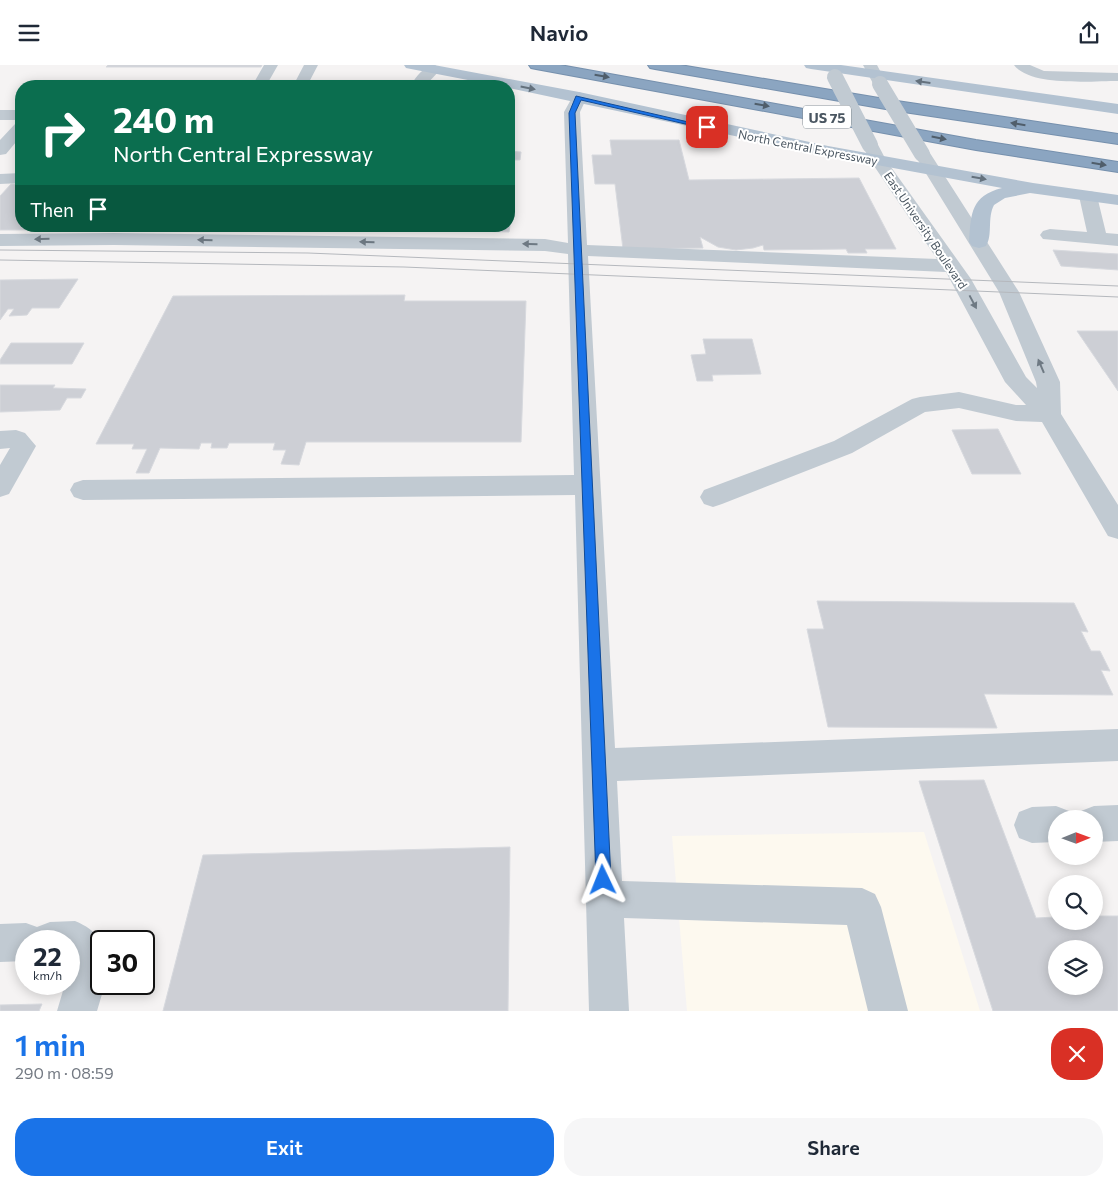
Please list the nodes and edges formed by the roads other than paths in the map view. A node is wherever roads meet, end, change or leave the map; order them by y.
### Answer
1 (270, 65) edge
2 (311, 65) edge
3 (411, 65) edge
4 (536, 65) edge
5 (656, 65) edge
6 (811, 65) edge
7 (1021, 65) edge
8 (434, 69) junction
9 (831, 70) edge
10 (72, 71) dead end
11 (876, 75) edge
12 (1118, 77) edge
13 (64, 80) edge
14 (262, 80) edge
15 (303, 80) edge
16 (421, 80) edge
17 (491, 80) edge
18 (515, 85) edge
19 (579, 97) junction
20 (1118, 109) edge
21 (0, 115) edge
22 (15, 115) edge
23 (1066, 132) junction
24 (1118, 132) edge
25 (15, 134) edge
26 (1118, 139) edge
27 (0, 150) edge
28 (874, 152) junction
29 (1118, 167) edge
30 (931, 170) junction
31 (15, 178) edge
32 (0, 179) edge
33 (1033, 188) junction
34 (1088, 196) junction
35 (1118, 200) edge
36 (179, 233) edge
37 (1050, 235) dead end
38 (1098, 238) junction
39 (0, 240) edge
40 (1118, 240) edge
41 (979, 242) junction
42 (578, 250) junction
43 (952, 265) junction
44 (1050, 414) junction
45 (0, 440) edge
46 (587, 485) junction
47 (0, 487) edge
48 (83, 490) dead end
49 (712, 497) dead end
50 (1118, 528) edge
51 (1118, 745) edge
52 (599, 765) junction
53 (1118, 823) edge
54 (1103, 824) edge
55 (604, 899) junction
56 (15, 942) edge
57 (0, 943) edge
58 (80, 946) edge
59 (76, 1011) edge
60 (609, 1011) edge
61 (888, 1011) edge

1 - 14 street
2 - 15 street
3 - 8 main road, North Central Expressway
4 -> 29 highway, US 75
23 -> 5 highway, US 75
6 - 9 main road
7 - 12 street
8 - 16 street
8 -> 17 main road, North Central Expressway
9 - 11 main road
9 - 28 street, East University Boulevard, bridge
10 - 13 street
20 -> 11 main road
11 - 30 street, East University Boulevard, bridge
18 -> 19 main road, North Central Expressway
19 - 28 main road, North Central Expressway
19 - 42 street
21 - 22 street
23 - 24 highway
23 - 26 highway, US 75
25 - 27 street
28 - 30 main road, North Central Expressway
28 - 43 street, East University Boulevard
30 -> 33 main road, North Central Expressway
30 - 41 street, East University Boulevard
31 - 32 street
33 - 34 main road, North Central Expressway
33 - 41 main road
34 - 35 main road, North Central Expressway
34 - 38 street
36 -> 39 street
42 -> 36 street
37 - 38 street
38 - 40 street
44 -> 41 street, East University Boulevard
42 - 43 street
42 - 46 street
43 -> 44 street, East University Boulevard
44 - 49 street
44 - 50 street, East University Boulevard
45 - 47 street
46 - 48 street
46 - 52 street
51 - 52 street
52 - 55 street
53 - 54 street
55 - 60 street
55 - 61 street
56 - 57 street
58 - 59 street

